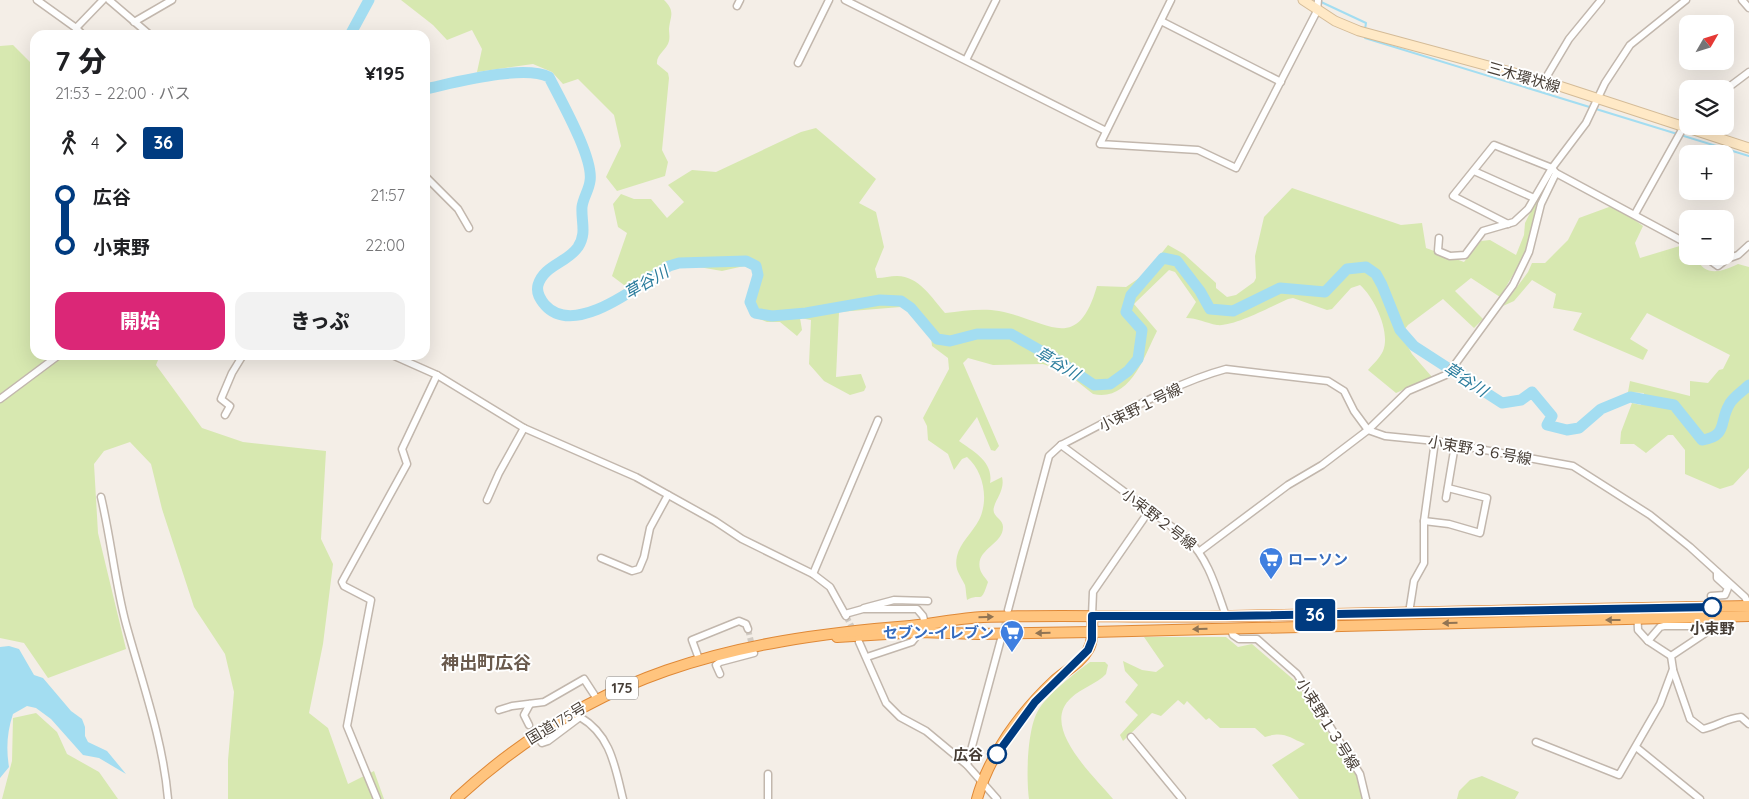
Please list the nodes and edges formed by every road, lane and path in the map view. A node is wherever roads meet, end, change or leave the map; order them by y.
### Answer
1 (37, 0) edge
2 (103, 0) edge
3 (109, 0) edge
4 (172, 0) edge
5 (829, 0) edge
6 (845, 0) edge
7 (996, 0) edge
8 (1171, 0) edge
9 (1303, 0) edge
10 (1318, 0) edge
11 (1601, 0) edge
12 (1686, 0) edge
13 (1742, 0) edge
14 (1749, 8) edge
15 (1318, 11) junction
16 (1161, 21) junction
17 (134, 22) junction
18 (76, 28) joint
19 (144, 30) edge
20 (966, 60) junction
21 (798, 63) dead end
22 (1749, 72) edge
23 (1544, 81) junction
24 (1281, 82) junction
25 (1734, 83) edge
26 (1597, 99) junction
27 (1679, 120) edge
28 (1106, 131) junction
29 (1679, 133) edge
30 (1717, 135) edge
31 (1749, 148) edge
32 (1554, 170) junction
33 (1474, 171) junction
34 (430, 181) edge
35 (1534, 198) junction
36 (1635, 214) junction
37 (1508, 224) junction
38 (469, 228) dead end
39 (1439, 238) dead end
40 (1679, 239) edge
41 (1749, 245) edge
42 (1734, 256) edge
43 (52, 360) edge
44 (241, 360) edge
45 (403, 360) edge
46 (437, 375) junction
47 (0, 399) edge
48 (225, 415) dead end
49 (878, 420) dead end
50 (524, 428) junction
51 (1368, 430) junction
52 (1435, 441) junction
53 (1061, 445) junction
54 (1455, 445) junction
55 (1448, 488) junction
56 (668, 495) junction
57 (100, 497) dead end
58 (1446, 498) dead end
59 (487, 500) dead end
60 (1149, 511) junction
61 (1424, 521) junction
62 (1200, 551) junction
63 (601, 558) dead end
64 (1717, 572) junction
65 (813, 574) junction
66 (1711, 596) dead end
67 (928, 601) dead end
68 (1749, 606) edge
69 (1637, 608) junction
70 (863, 609) junction
71 (1008, 610) tunnel mouth
72 (1409, 613) junction
73 (1092, 616) junction
74 (1226, 616) junction
75 (1749, 616) edge
76 (1637, 620) junction
77 (1711, 626) dead end
78 (1256, 627) junction
79 (923, 628) junction
80 (1230, 628) junction
81 (748, 629) dead end
82 (1092, 632) junction
83 (1704, 634) dead end
84 (1001, 639) tunnel mouth
85 (1253, 639) junction
86 (1648, 641) junction
87 (859, 642) tunnel mouth
88 (754, 653) dead end
89 (1671, 656) junction
90 (867, 657) junction
91 (699, 659) junction
92 (1673, 669) junction
93 (720, 674) dead end
94 (597, 699) junction
95 (530, 704) junction
96 (499, 710) dead end
97 (579, 713) junction
98 (1749, 724) edge
99 (529, 725) dead end
100 (1131, 737) dead end
101 (540, 740) dead end
102 (1536, 742) dead end
103 (1636, 747) junction
104 (967, 765) junction
105 (768, 774) dead end
106 (983, 781) junction
107 (168, 799) edge
108 (377, 799) edge
109 (456, 799) edge
110 (622, 799) edge
111 (768, 799) edge
112 (976, 799) edge
113 (997, 799) edge
114 (1182, 799) edge
115 (1366, 799) edge
116 (1700, 799) edge

1 - 18 street
2 - 18 street
3 - 17 street
4 - 17 street
5 - 21 street
6 - 20 street
7 - 20 street
8 - 16 street
9 - 15 main road, 三木環状線
10 - 15 street
11 - 23 street
12 - 26 street
13 - 14 street
15 - 23 main road, 三木環状線
15 - 24 street
16 - 24 street
16 - 28 street
17 - 19 street
20 - 28 street
22 - 25 street
23 - 26 main road, 三木環状線
24 - 28 street
26 - 27 main road, 三木環状線
26 - 32 street
29 - 36 street
30 - 31 main road, 三木環状線
32 - 33 street
32 - 35 street
32 - 36 street
32 - 51 street
33 - 35 street
33 - 37 street
34 - 38 street
35 - 37 street
36 - 40 street
37 - 39 street
41 - 42 street
43 - 47 street
44 - 48 street
45 - 46 street
46 - 50 street
46 - 108 street
49 - 65 street
50 - 56 street
50 - 59 street
51 - 52 street, 小束野３６号線
51 - 53 street, 小束野１号線
51 - 62 street
52 - 54 street, 小束野３６号線
52 - 61 street
53 - 60 street, 小束野２号線
53 - 71 street, 小束野１号線
54 - 55 street
54 - 64 street, 小束野３６号線
55 - 58 street
55 - 61 street
56 - 63 street
56 - 65 street
57 - 107 street
60 - 62 street, 小束野２号線
60 - 73 street
61 - 72 street
62 - 74 street, 小束野２号線
64 - 66 street
64 - 68 street, 小束野３６号線
65 - 70 street
67 - 70 street
68 - 69 highway, 国道175号 / 175
69 - 72 highway, 国道175号 / 175
69 - 76 street
70 - 79 street
72 - 74 highway, 国道175号 / 175
73 - 74 highway, 国道175号 / 175
79 -> 73 highway, 国道175号 / 175
73 - 82 highway
75 - 76 highway, 国道175号 / 175
76 -> 78 highway, 国道175号 / 175
76 - 86 street
77 - 86 street
78 - 80 highway, 国道175号 / 175
78 - 85 street
82 -> 79 highway, 国道175号 / 175
79 - 90 street
79 - 91 highway, 国道175号 / 175
80 -> 82 highway, 国道175号 / 175
80 - 85 street, 小束野１３号線
81 - 91 street
82 - 106 highway
83 - 89 street
84 - 104 street
85 - 115 street, 小束野１３号線
86 - 89 street
87 - 90 street
88 - 93 street
89 - 92 street
90 - 104 street
91 - 94 highway, 国道175号 / 175
92 - 98 street
92 - 103 street
94 - 95 street
94 - 97 highway, 国道175号 / 175
95 - 96 street
95 - 99 street
97 - 101 street
97 - 109 highway, 国道175号 / 175
97 - 110 street
100 - 114 street
102 - 103 street
103 - 116 street
104 - 106 street
105 - 111 street
106 - 112 highway
106 - 113 street

